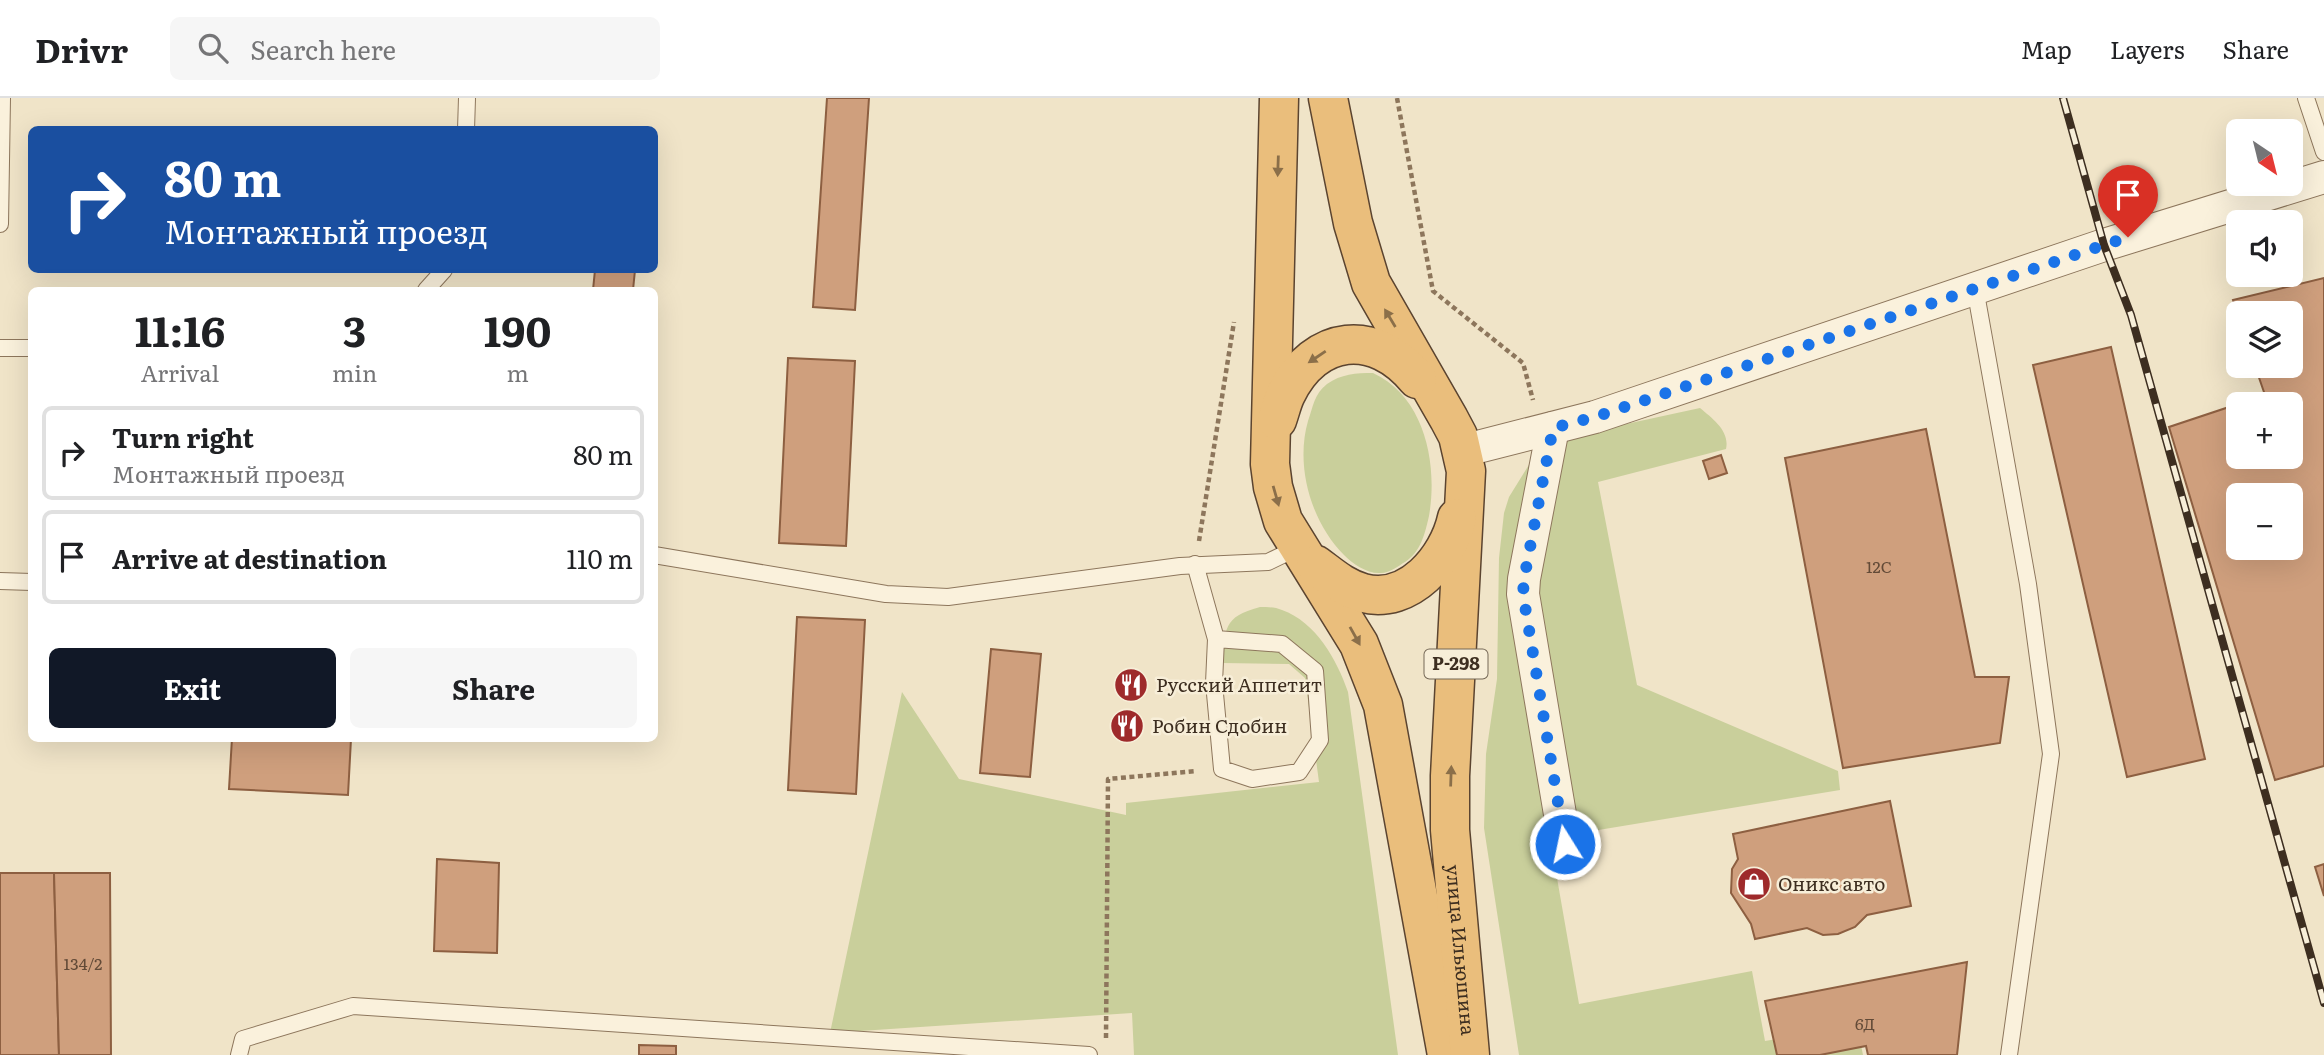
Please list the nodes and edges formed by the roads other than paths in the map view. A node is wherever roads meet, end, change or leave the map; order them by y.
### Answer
1 (2, 98) edge
2 (467, 98) edge
3 (1279, 98) edge
4 (1328, 98) edge
5 (2306, 98) edge
6 (466, 126) edge
7 (2324, 152) edge
8 (2324, 177) edge
9 (0, 223) edge
10 (441, 273) edge
11 (429, 287) edge
12 (1975, 288) junction
13 (0, 348) edge
14 (28, 348) edge
15 (1547, 429) junction
16 (1271, 441) junction
17 (1459, 452) junction
18 (1303, 552) junction
19 (658, 556) edge
20 (1195, 564) junction
21 (0, 582) edge
22 (28, 582) edge
23 (1216, 639) junction
24 (1565, 844) dead end
25 (1439, 916) junction
26 (239, 1055) edge
27 (1089, 1055) edge
28 (1437, 1055) edge
29 (1447, 1055) edge
30 (1470, 1055) edge
31 (1494, 1055) edge
32 (2009, 1055) edge

1 - 9 lane
2 - 6 lane
3 -> 16 highway, Р-298
17 -> 4 highway
5 - 7 lane
8 - 12 street
10 - 11 lane
12 - 15 street
12 - 32 lane
13 - 14 lane
15 - 17 street
15 - 24 street
17 -> 16 highway, Р-298
16 -> 18 highway, Р-298
17 - 18 highway, Р-298
25 -> 17 highway, улица Ильюшина / Р-298
18 - 20 lane
18 -> 25 highway, улица Ильюшина / Р-298
19 - 20 lane
20 - 23 lane
21 - 22 lane
23 - 23 lane
25 - 28 highway, Р-298
25 - 29 highway, улица Ильюшина / Р-298
25 - 30 highway, улица Ильюшина / Р-298
25 - 31 highway
26 - 27 lane

